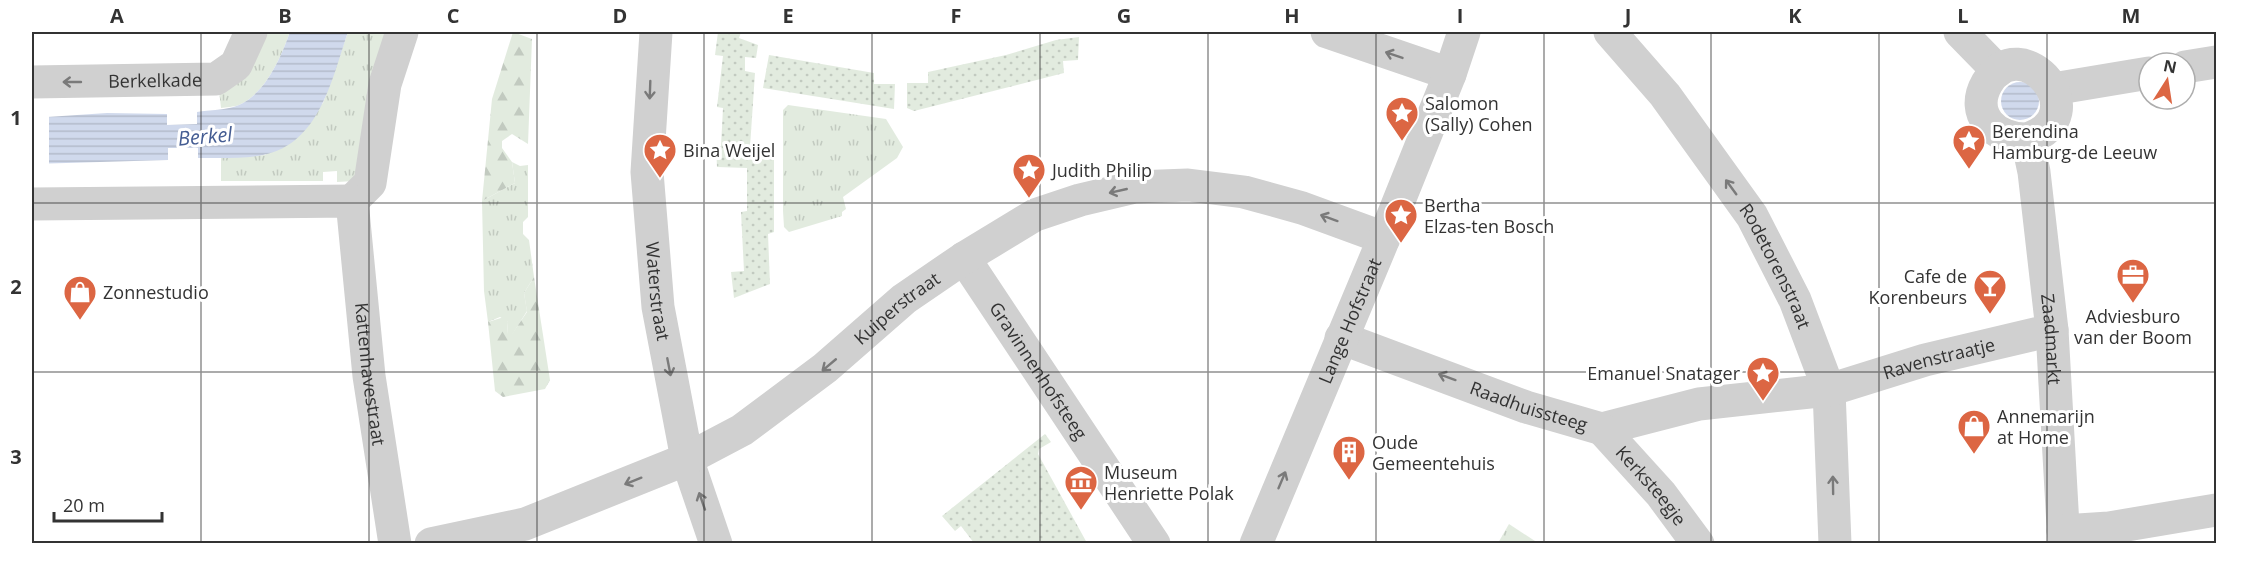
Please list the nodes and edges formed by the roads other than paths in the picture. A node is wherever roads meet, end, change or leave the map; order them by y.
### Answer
1 (251, 32) edge
2 (402, 32) edge
3 (656, 32) edge
4 (1327, 32) edge
5 (1464, 32) edge
6 (1610, 32) edge
7 (1960, 32) edge
8 (2217, 62) edge
9 (2197, 65) edge
10 (1998, 71) junction
11 (1450, 74) junction
12 (2137, 75) edge
13 (32, 82) edge
14 (2054, 88) junction
15 (2027, 139) junction
16 (352, 201) junction
17 (32, 204) edge
18 (1384, 238) junction
19 (964, 258) junction
20 (2052, 330) junction
21 (1341, 338) junction
22 (1829, 390) junction
23 (1602, 429) junction
24 (687, 459) junction
25 (2217, 510) edge
26 (2064, 537) edge
27 (1258, 539) edge
28 (395, 543) edge
29 (431, 543) edge
30 (716, 543) edge
31 (1154, 543) edge
32 (1698, 543) edge
33 (1835, 543) edge

1 -> 13 street, Berkelkade
2 - 16 street
3 -> 24 street, Waterstraat
11 -> 4 street
5 - 11 street, Lange Hofstraat
22 -> 6 street, Rodetorenstraat
7 - 10 street
8 - 9 street
10 - 14 street
10 - 15 street
11 - 18 street, Lange Hofstraat
12 - 14 street
14 - 15 street
15 - 20 street, Zaadmarkt
16 - 17 street
16 - 28 street, Kattenhavestraat
18 -> 19 street, Kuiperstraat
18 - 21 street, Lange Hofstraat
19 -> 24 street, Kuiperstraat
19 - 31 street, Gravinnenhofsteeg
20 - 22 street, Ravenstraatje
20 - 26 street, Zaadmarkt
23 -> 21 street, Raadhuissteeg
27 -> 21 street, Lange Hofstraat
22 - 23 street, Raadhuissteeg
33 -> 22 street, Rodetorenstraat
23 - 32 street, Kerksteegje
24 -> 29 street, Kuiperstraat
30 -> 24 street, Waterstraat
25 - 26 street

